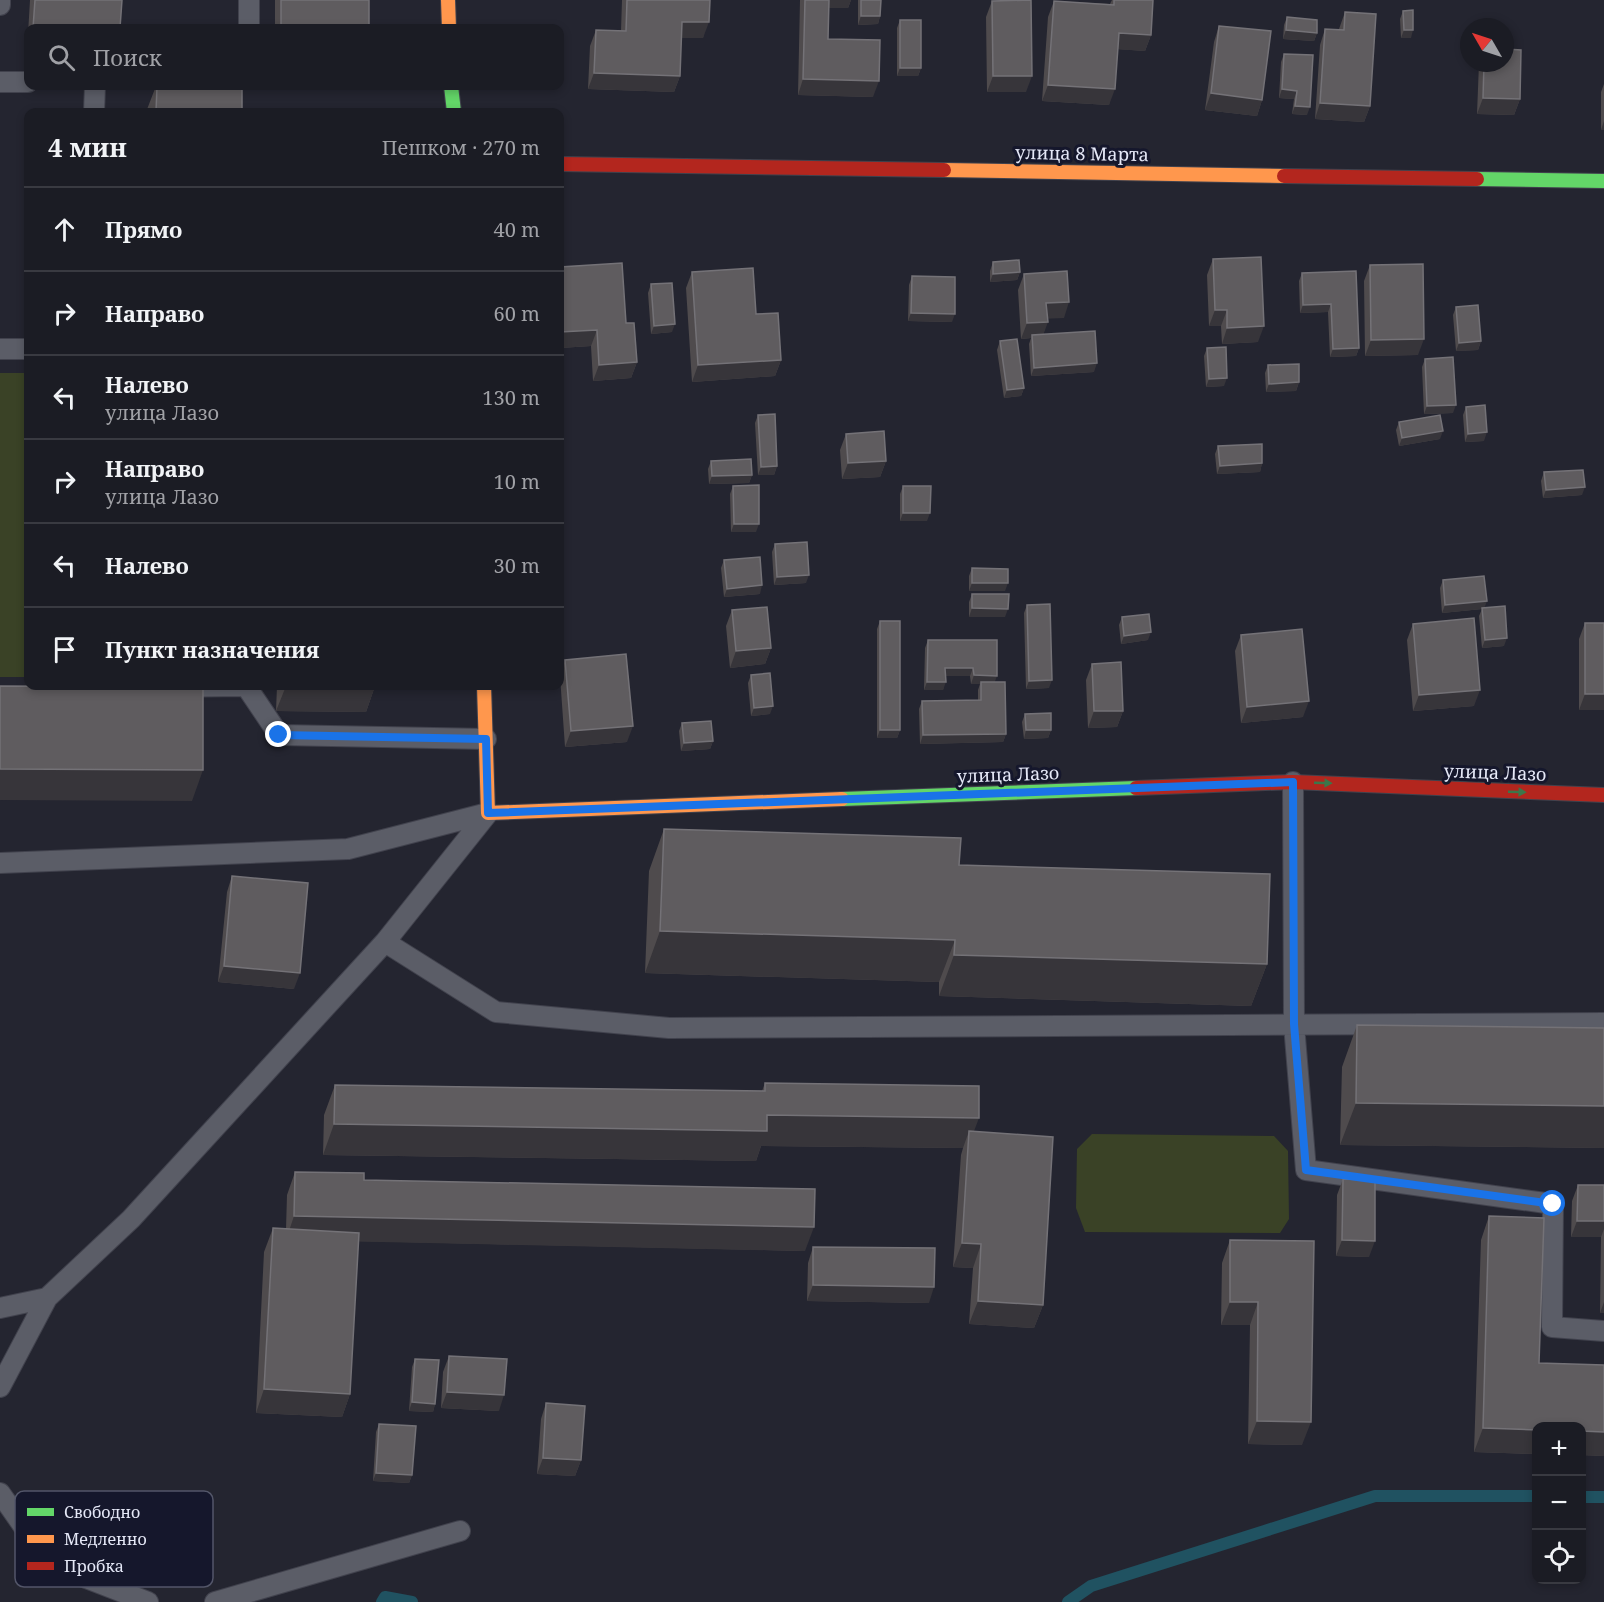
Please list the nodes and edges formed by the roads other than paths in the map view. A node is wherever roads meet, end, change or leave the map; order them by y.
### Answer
1 (0, 0) edge
2 (249, 0) edge
3 (448, 0) edge
4 (0, 5) edge
5 (249, 24) edge
6 (449, 24) edge
7 (0, 82) edge
8 (24, 82) edge
9 (95, 90) edge
10 (451, 90) edge
11 (94, 108) edge
12 (454, 108) edge
13 (564, 164) edge
14 (1604, 181) edge
15 (0, 349) edge
16 (24, 349) edge
17 (249, 690) edge
18 (484, 690) edge
19 (486, 739) junction
20 (1293, 782) junction
21 (1604, 795) edge
22 (488, 813) junction
23 (0, 863) edge
24 (385, 942) junction
25 (1604, 1023) edge
26 (1294, 1024) junction
27 (46, 1298) junction
28 (0, 1308) edge
29 (1604, 1331) edge
30 (0, 1387) edge
31 (0, 1493) edge
32 (15, 1514) edge
33 (460, 1531) dead end
34 (109, 1587) edge
35 (148, 1602) edge
36 (215, 1602) edge

1 - 4 lane
2 - 5 lane
3 - 6 street
7 - 8 lane
9 - 11 lane
10 - 12 street
13 - 14 street, улица 8 Марта
15 - 16 lane
17 - 19 lane
18 - 19 street
19 - 22 street
20 -> 21 street, улица Лазо
20 - 22 street, улица Лазо
20 - 26 lane
22 - 23 lane
22 - 24 lane
24 - 26 lane
24 - 27 lane
25 - 26 lane
26 - 29 lane
27 - 28 lane
27 - 30 lane
31 - 32 lane
33 - 36 lane
34 - 35 lane

